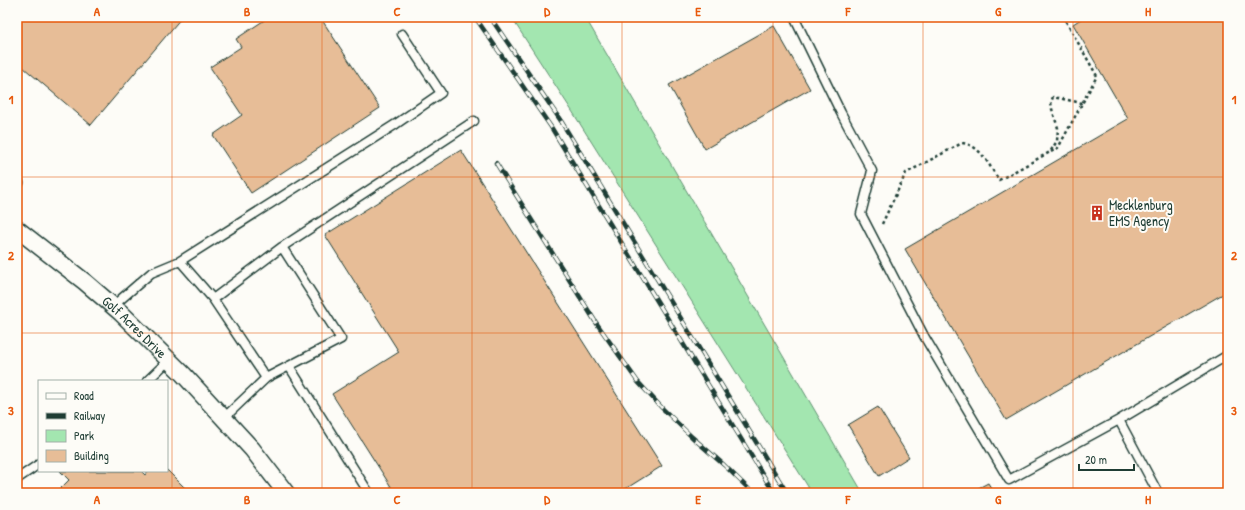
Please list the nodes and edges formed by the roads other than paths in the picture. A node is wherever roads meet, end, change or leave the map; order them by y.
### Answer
1 (794, 17) edge
2 (402, 34) dead end
3 (474, 121) dead end
4 (17, 178) edge
5 (17, 186) edge
6 (17, 229) edge
7 (282, 247) junction
8 (180, 261) junction
9 (213, 299) junction
10 (113, 306) junction
11 (1228, 354) edge
12 (169, 360) junction
13 (289, 366) junction
14 (266, 378) junction
15 (148, 380) edge
16 (224, 418) junction
17 (1119, 420) junction
18 (38, 465) edge
19 (17, 479) edge
20 (286, 493) edge
21 (370, 493) edge
22 (1158, 493) edge

1 - 17 lane
2 - 8 lane
3 - 7 lane
4 - 5 lane
6 - 10 street, Golf Acres Drive
7 - 9 lane
7 - 13 lane
8 - 9 lane
8 - 10 lane
9 - 14 lane
10 - 12 street, Golf Acres Drive
11 - 17 lane
12 - 15 lane
12 - 16 street, Golf Acres Drive
13 - 14 lane
13 - 21 lane
14 - 16 lane
16 - 20 street, Golf Acres Drive
17 - 22 lane
18 - 19 lane

